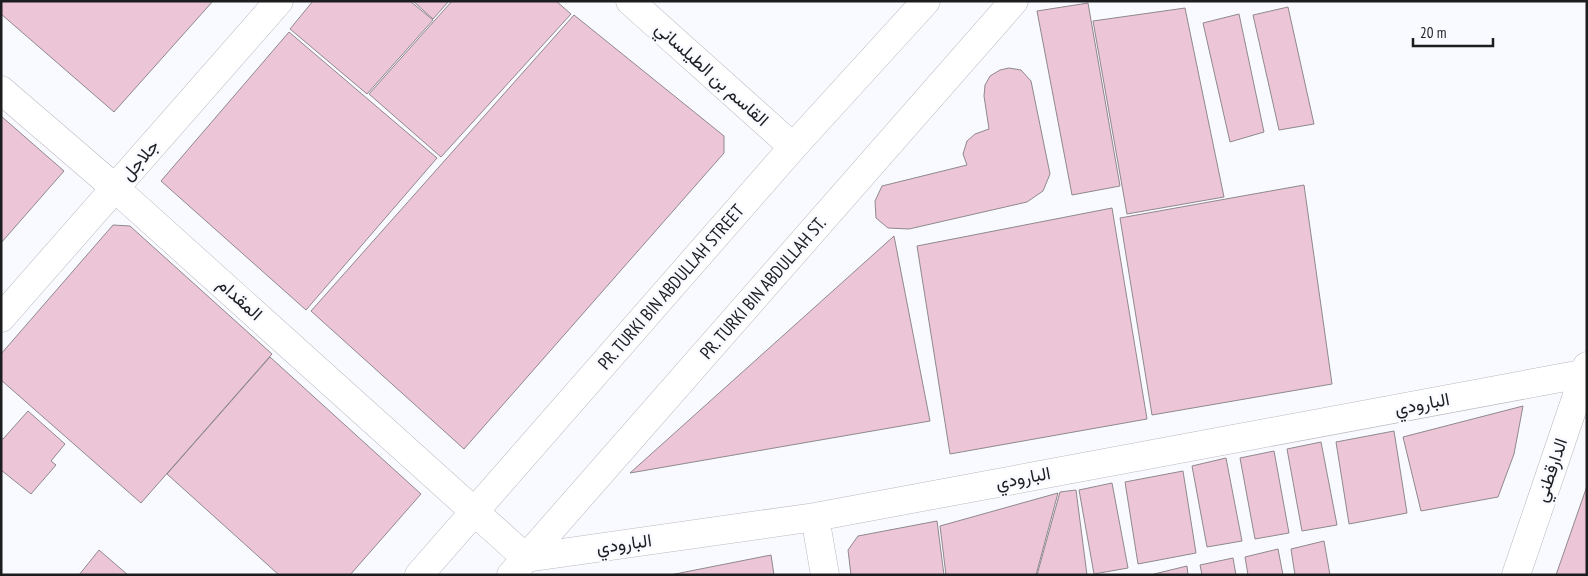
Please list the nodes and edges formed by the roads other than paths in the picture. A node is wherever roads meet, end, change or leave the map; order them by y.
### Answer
1 (279, 1) edge
2 (630, 1) edge
3 (926, 1) edge
4 (1014, 1) edge
5 (1, 90) edge
6 (793, 147) junction
7 (116, 188) junction
8 (1, 318) edge
9 (1586, 371) edge
10 (476, 511) junction
11 (815, 517) junction
12 (518, 566) edge
13 (419, 575) edge
14 (825, 575) edge
15 (1516, 575) edge

1 - 7 street, جلاجل
2 - 6 street, القاسم بن الطيلساني
3 - 6 street, PR. TURKI BIN ABDULLAH STREET
4 - 12 street, PR. TURKI BIN ABDULLAH ST.
5 - 7 street, المقدام
6 - 10 street, PR. TURKI BIN ABDULLAH STREET
7 - 8 street, جلاجل
7 - 10 street, المقدام
9 - 11 street, البارودي
9 - 15 street, الدارقطني
10 - 12 street
10 - 13 street, PR. TURKI BIN ABDULLAH STREET
11 - 12 street, البارودي
11 - 14 street

